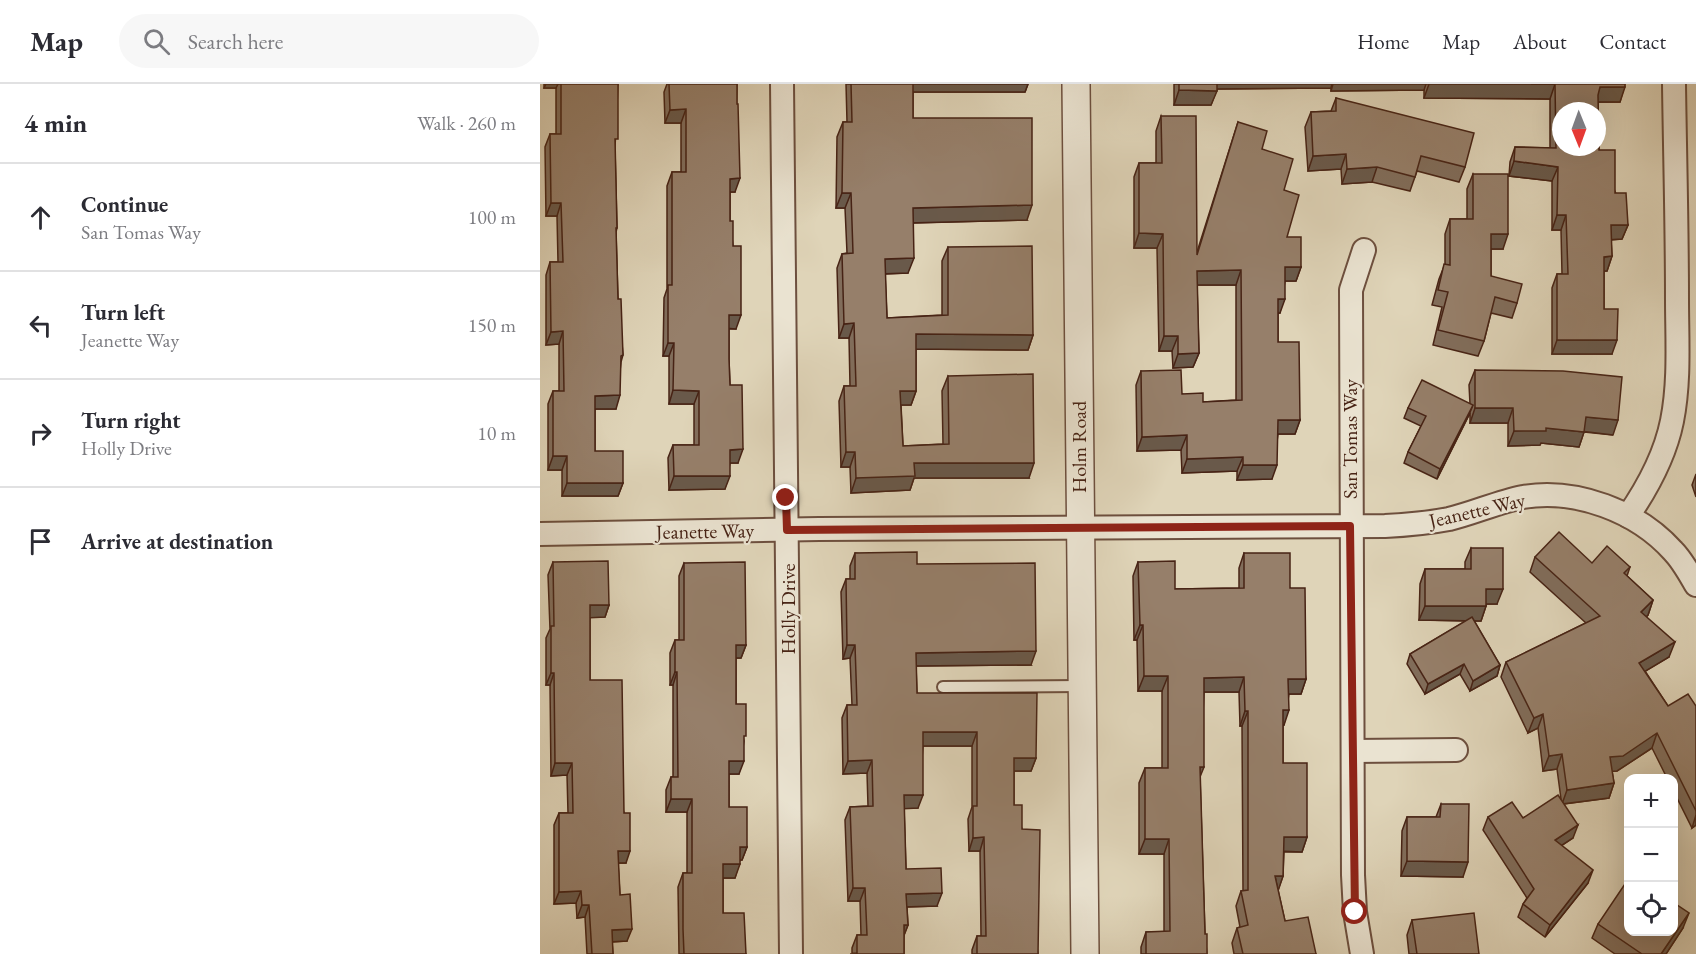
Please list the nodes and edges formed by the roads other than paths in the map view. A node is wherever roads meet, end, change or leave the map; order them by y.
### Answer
1 (782, 84) edge
2 (1076, 84) edge
3 (1674, 84) edge
4 (1364, 250) dead end
5 (1686, 263) edge
6 (1628, 516) junction
7 (1350, 526) junction
8 (1079, 527) junction
9 (787, 530) junction
10 (540, 534) edge
11 (1696, 585) edge
12 (1081, 686) junction
13 (943, 687) dead end
14 (1456, 750) dead end
15 (1354, 751) junction
16 (791, 954) edge
17 (1085, 954) edge
18 (1362, 954) edge

1 - 9 street, Holly Drive
2 - 8 street, Holm Road
3 - 5 street
4 - 7 street, San Tomas Way
5 - 6 street
6 - 7 street, Jeanette Way
6 - 11 street, Jeanette Way
7 - 8 street, Jeanette Way
7 - 15 street, San Tomas Way
8 - 9 street, Jeanette Way
8 - 12 street, Holm Road
9 - 10 street, Jeanette Way
9 - 16 street, Holly Drive
12 - 13 lane
12 - 17 street, Holm Road
14 - 15 street
15 - 18 street, San Tomas Way

